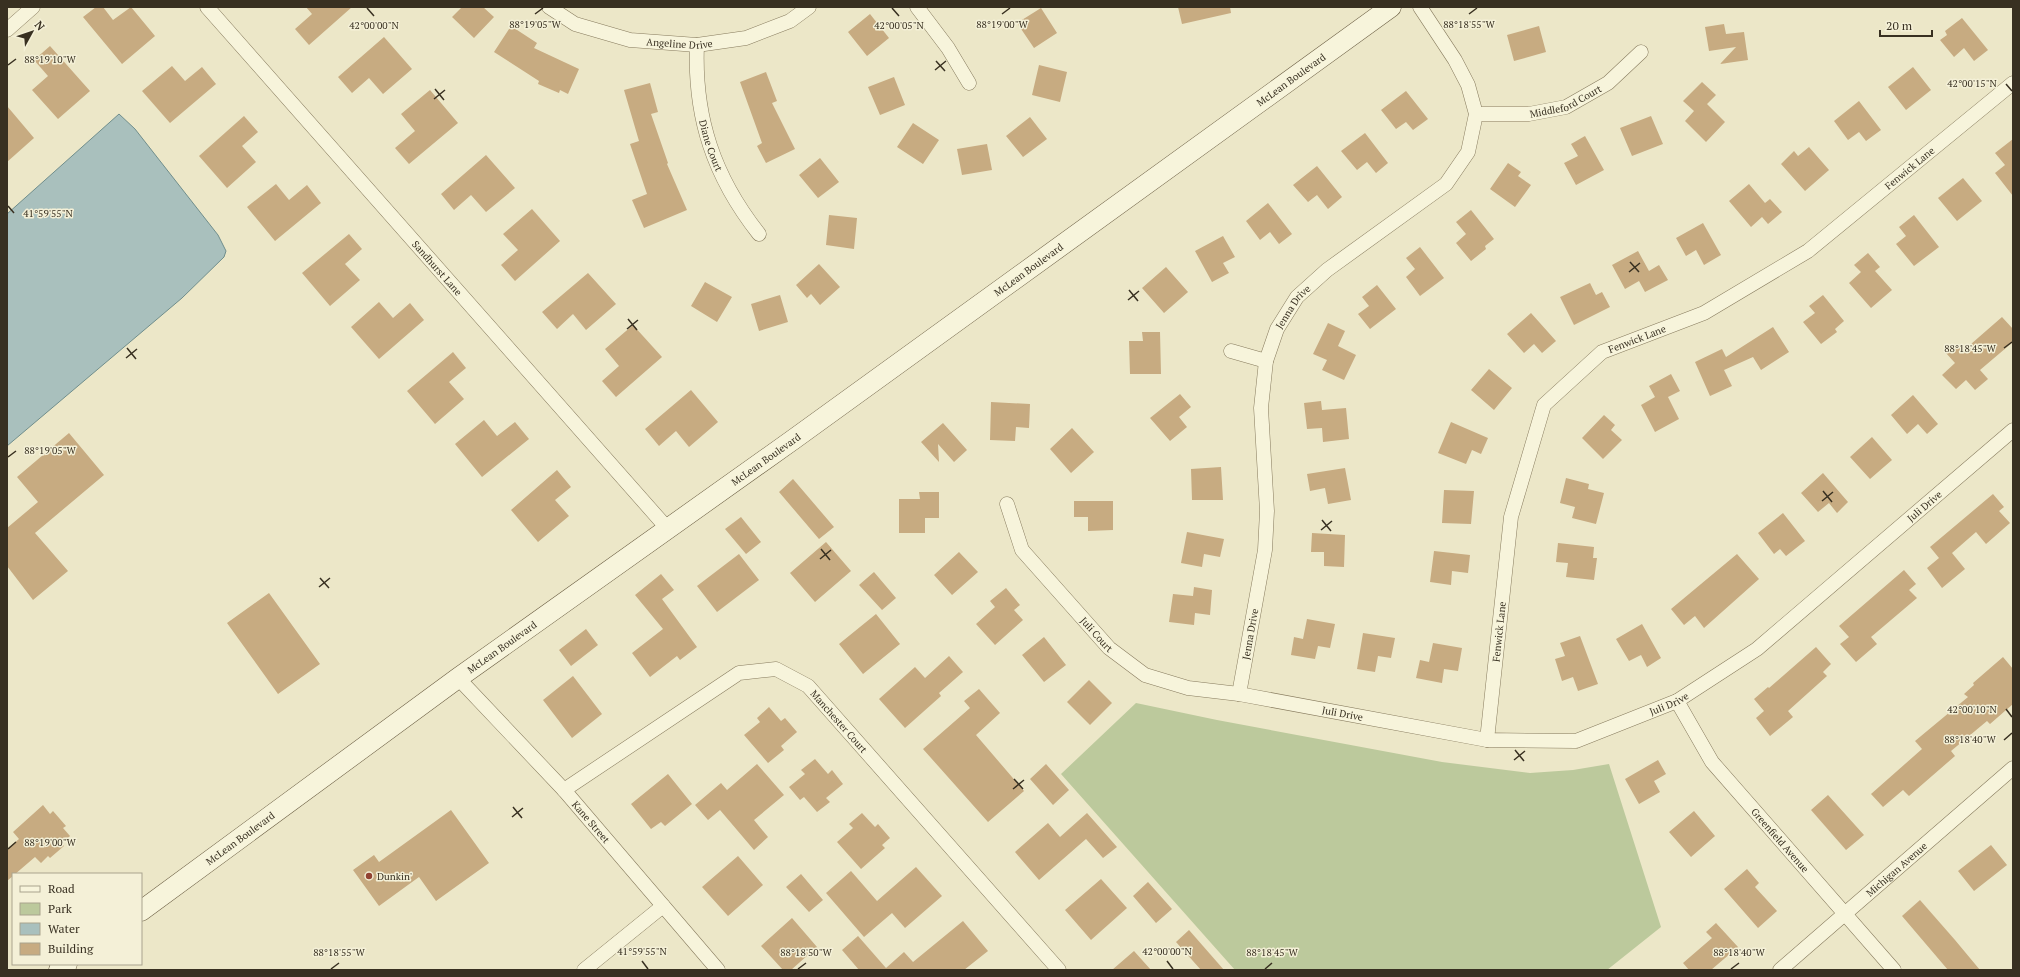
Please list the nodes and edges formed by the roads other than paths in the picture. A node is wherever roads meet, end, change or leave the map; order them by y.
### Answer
1 (33, 7) edge
2 (207, 7) edge
3 (549, 7) edge
4 (809, 7) edge
5 (917, 7) edge
6 (1391, 7) edge
7 (1420, 7) edge
8 (7, 30) edge
9 (697, 45) junction
10 (1641, 52) dead end
11 (969, 83) dead end
12 (2013, 83) edge
13 (1476, 114) junction
14 (759, 234) dead end
15 (1231, 352) dead end
16 (1266, 361) junction
17 (2013, 430) edge
18 (1007, 504) dead end
19 (667, 528) junction
20 (458, 678) junction
21 (1239, 694) junction
22 (1677, 701) junction
23 (1487, 740) junction
24 (2013, 768) edge
25 (564, 790) junction
26 (663, 906) junction
27 (142, 910) edge
28 (1844, 913) junction
29 (584, 970) edge
30 (718, 970) edge
31 (1059, 970) edge
32 (1780, 970) edge
33 (1894, 970) edge

1 - 8 street
2 - 19 street, Sandhurst Lane
3 - 9 street, Angeline Drive
4 - 9 street, Angeline Drive
5 - 11 street
6 - 19 main road, McLean Boulevard
7 - 13 street, Jenna Drive
9 - 14 street, Diane Court
10 - 13 street, Middleford Court
12 - 23 street, Fenwick Lane
13 - 16 street, Jenna Drive
15 - 16 street
16 - 21 street, Jenna Drive
17 - 22 street, Juli Drive
18 - 21 street, Juli Court
19 - 20 main road, McLean Boulevard
20 - 25 street, Kane Street
20 - 27 main road, McLean Boulevard
21 - 23 street, Juli Drive
22 - 23 street, Juli Drive
22 - 28 street, Greenfield Avenue
24 - 28 street, Michigan Avenue
25 - 26 street, Kane Street
25 - 31 street, Manchester Court
26 - 29 street
26 - 30 street, Kane Street
28 - 32 street, Michigan Avenue
28 - 33 street, Greenfield Avenue

